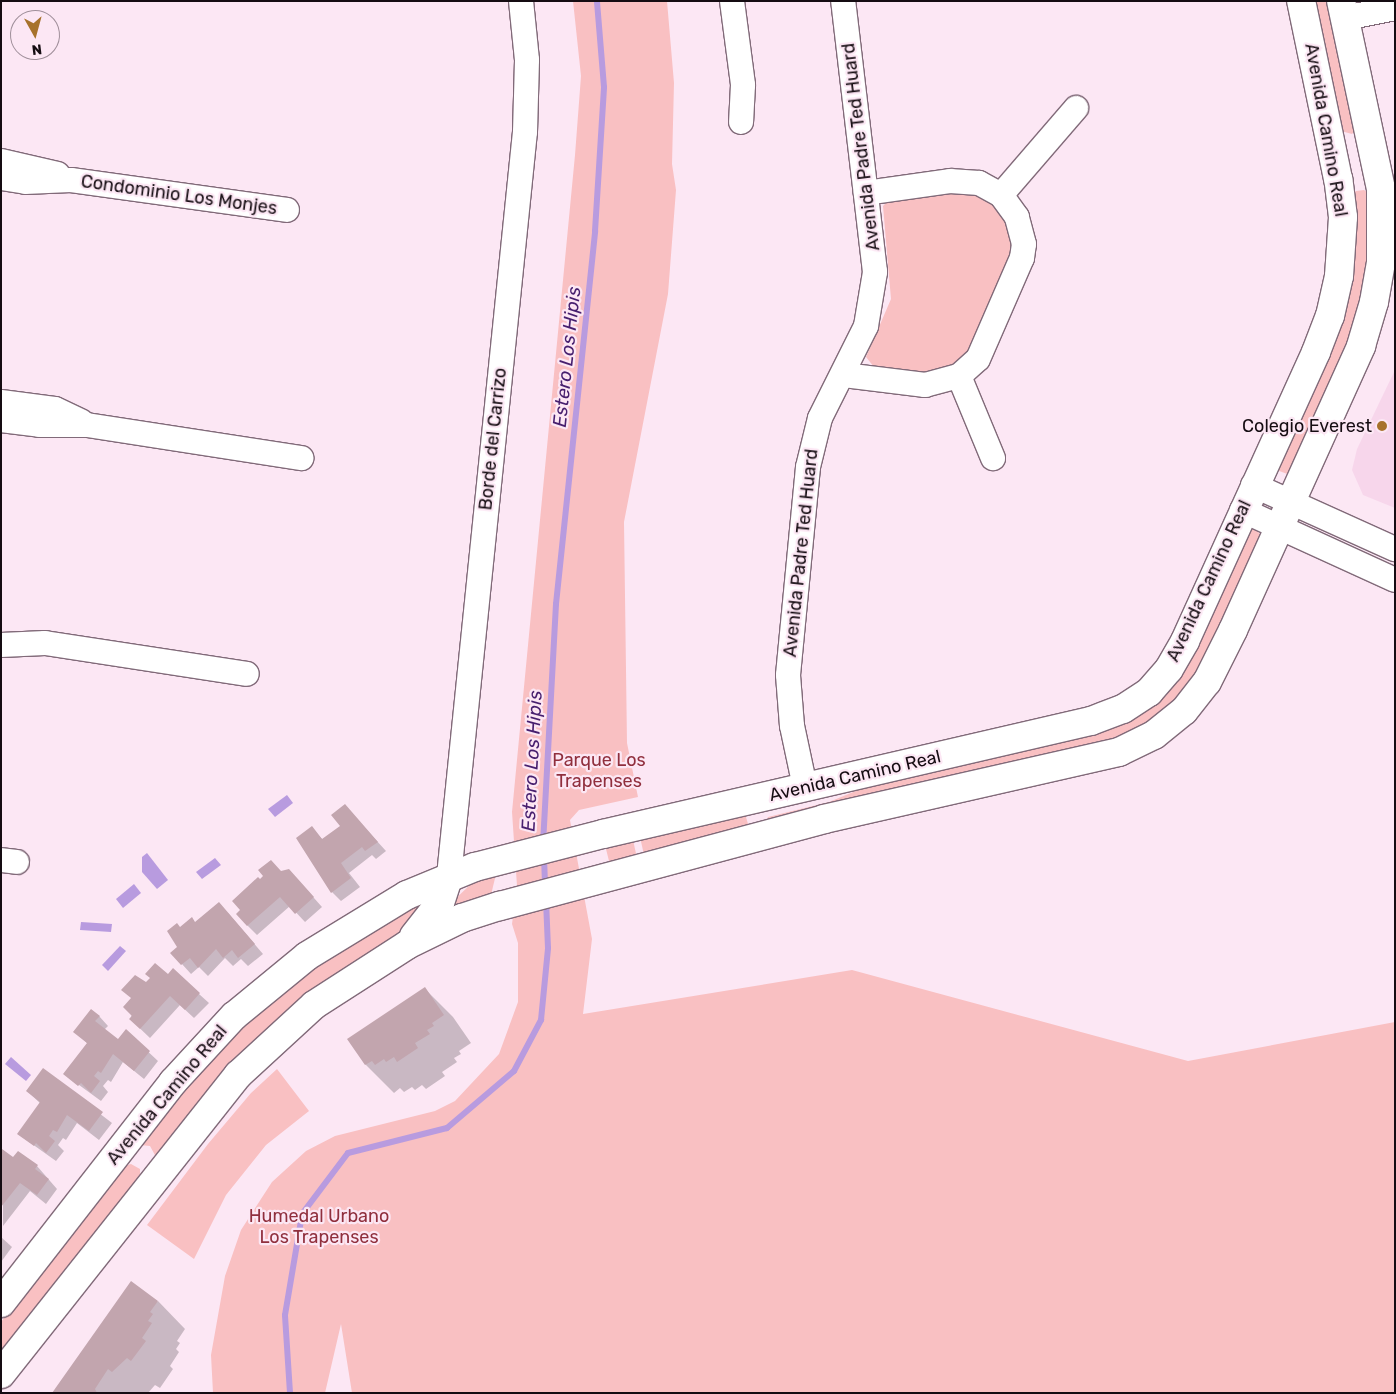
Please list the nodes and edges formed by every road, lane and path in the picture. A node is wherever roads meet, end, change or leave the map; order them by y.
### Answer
1 (521, 1) edge
2 (732, 1) edge
3 (844, 1) edge
4 (1301, 1) edge
5 (1395, 8) edge
6 (1343, 10) edge
7 (1076, 108) dead end
8 (741, 122) dead end
9 (1374, 159) junction
10 (1, 161) edge
11 (1336, 166) junction
12 (1, 178) edge
13 (71, 180) junction
14 (866, 193) junction
15 (1000, 195) junction
16 (287, 210) dead end
17 (844, 375) junction
18 (959, 376) junction
19 (1, 402) edge
20 (1, 420) edge
21 (87, 425) junction
22 (301, 458) dead end
23 (993, 458) dead end
24 (1253, 485) junction
25 (1290, 502) junction
26 (1242, 510) junction
27 (1279, 527) junction
28 (1395, 549) edge
29 (1395, 580) edge
30 (1, 628) edge
31 (45, 643) junction
32 (1, 645) edge
33 (247, 674) dead end
34 (805, 787) junction
35 (774, 795) junction
36 (760, 836) junction
37 (449, 876) junction
38 (407, 945) junction
39 (120, 1151) junction
40 (154, 1179) junction
41 (1, 1303) edge
42 (1, 1374) edge

1 - 37 street, Borde del Carrizo
2 - 8 street
3 - 14 street, Avenida Padre Ted Huard
4 - 11 main road, Avenida Camino Real
5 - 6 street
6 - 9 main road, Avenida Camino Real
7 - 15 street
9 - 11 main road
9 - 25 main road, Avenida Camino Real
10 - 13 street, Condominio Los Monjes
11 - 24 main road, Avenida Camino Real
12 - 13 street, Condominio Los Monjes
13 - 16 street, Condominio Los Monjes
14 - 15 street
14 - 17 street, Avenida Padre Ted Huard
15 - 18 street
17 - 18 street
17 - 34 street, Avenida Padre Ted Huard
18 - 23 street
19 - 21 street
20 - 21 street
21 - 22 street
24 - 25 street
24 - 26 main road, Avenida Camino Real
25 - 27 main road, Avenida Camino Real
25 - 28 street
26 - 27 street
26 - 34 main road, Avenida Camino Real
27 - 29 street
27 - 36 main road, Avenida Camino Real
30 - 31 street
31 - 32 street
31 - 33 street
34 - 35 main road, Avenida Camino Real
35 - 36 main road
35 - 37 main road, Avenida Camino Real
36 - 38 main road, Avenida Camino Real
37 - 38 main road
37 - 39 main road, Avenida Camino Real
38 - 40 main road
39 - 40 main road
39 - 41 main road, Avenida Camino Real
40 - 42 main road

